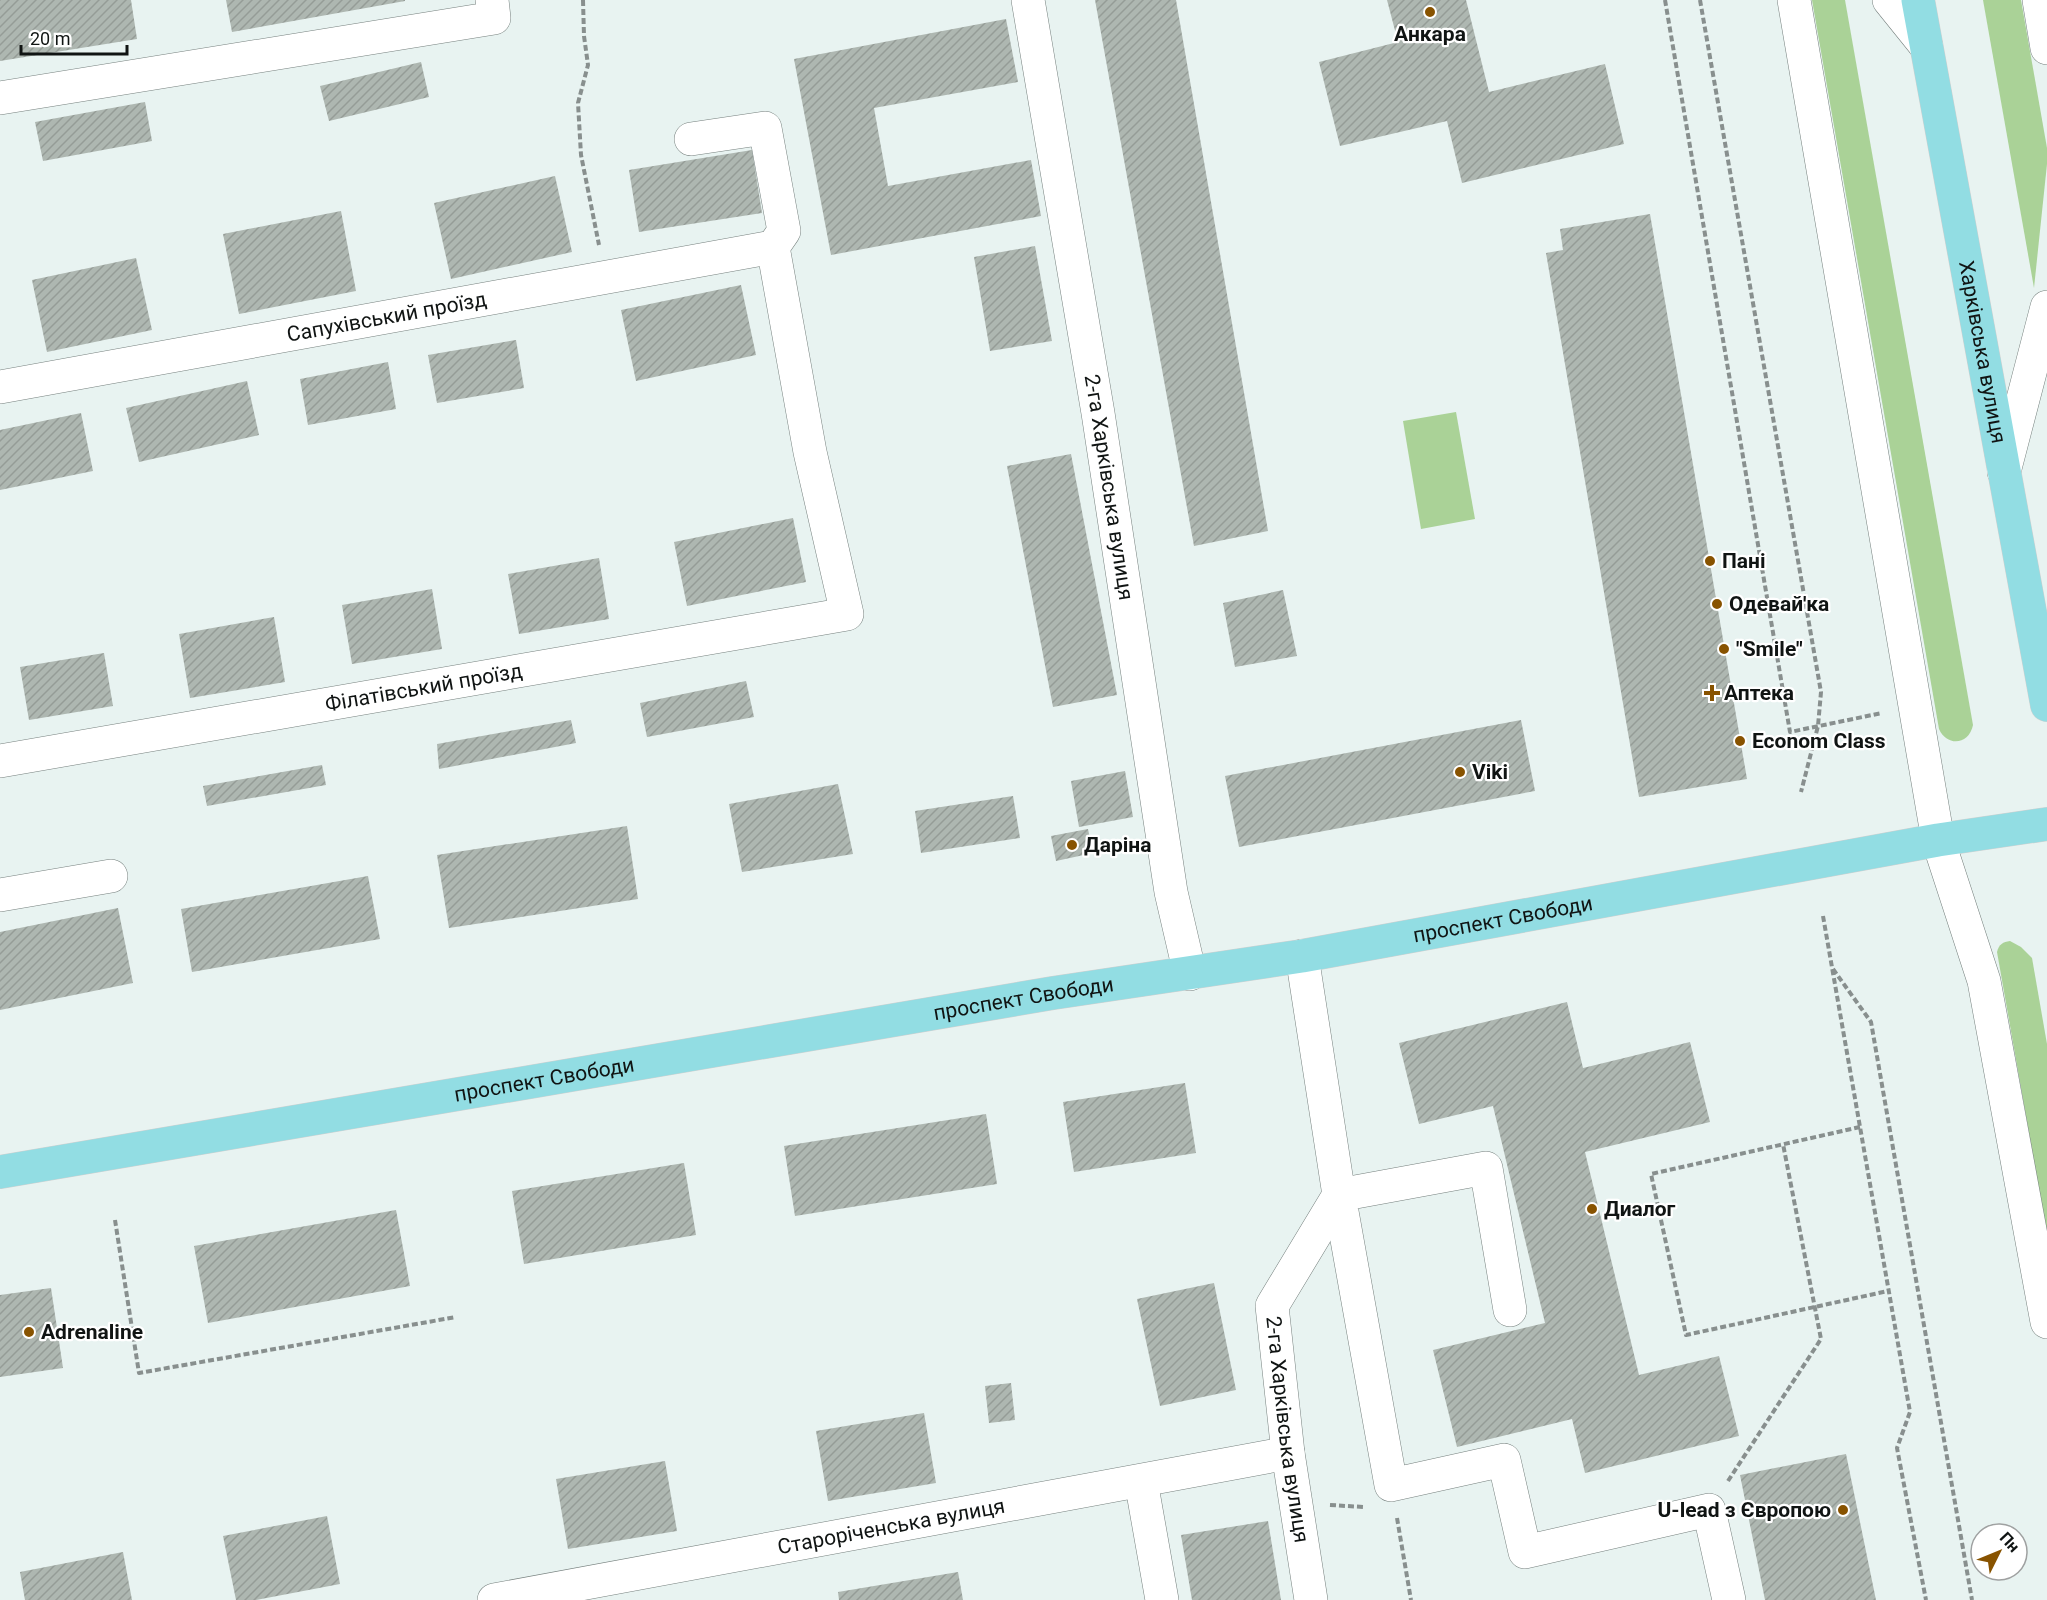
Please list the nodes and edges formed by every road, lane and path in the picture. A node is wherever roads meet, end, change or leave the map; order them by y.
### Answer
1 (492, 0) edge
2 (583, 0) edge
3 (1028, 0) edge
4 (1665, 0) edge
5 (1700, 0) edge
6 (1794, 0) edge
7 (1889, 0) edge
8 (1918, 0) edge
9 (2039, 0) edge
10 (1926, 46) junction
11 (2047, 48) edge
12 (0, 98) edge
13 (691, 139) dead end
14 (773, 247) junction
15 (605, 277) junction
16 (2047, 307) edge
17 (0, 387) edge
18 (2004, 472) junction
19 (2047, 705) edge
20 (1915, 706) junction
21 (1818, 726) junction
22 (0, 761) edge
23 (1801, 792) dead end
24 (2047, 824) edge
25 (1938, 840) junction
26 (111, 876) dead end
27 (0, 895) edge
28 (1823, 916) dead end
29 (1302, 956) junction
30 (1831, 965) junction
31 (1190, 974) junction
32 (1860, 1127) junction
33 (1783, 1144) junction
34 (0, 1172) edge
35 (1339, 1195) junction
36 (115, 1220) dead end
37 (1888, 1291) junction
38 (1815, 1307) junction
39 (1510, 1310) dead end
40 (456, 1317) dead end
41 (2047, 1322) edge
42 (1288, 1453) junction
43 (1141, 1481) junction
44 (1391, 1485) junction
45 (1294, 1488) junction
46 (1365, 1507) dead end
47 (1709, 1510) junction
48 (494, 1600) edge
49 (1162, 1600) edge
50 (1311, 1600) edge
51 (1411, 1600) edge
52 (1729, 1600) edge
53 (1926, 1600) edge
54 (1972, 1600) edge

1 - 12 street
2 - 15 path
3 - 31 street, 2-га Харківська вулиця
4 - 21 path
5 - 21 path
6 - 20 street
7 - 10 street
8 - 10 main road, Харківська вулиця
9 - 11 street
10 - 18 main road, Харківська вулиця
13 - 14 street
14 - 15 street, Сапухівський проїзд
14 - 22 street, Філатівський проїзд
15 - 17 street, Сапухівський проїзд
16 - 18 street
18 - 19 main road, Харківська вулиця
20 - 21 path
20 - 25 street
21 - 23 path
24 - 25 main road, проспект Свободи
25 - 29 main road, проспект Свободи
25 - 41 street
26 - 27 street
28 - 30 path
29 - 31 main road, проспект Свободи
29 - 35 street
30 - 32 path
30 - 54 path
31 - 34 main road, проспект Свободи
32 - 33 path
32 - 37 path
33 - 38 path
33 - 38 path
35 - 39 street
35 - 42 street, 2-га Харківська вулиця
35 - 44 street
36 - 40 path
37 - 38 path
37 - 53 path
38 - 47 path
42 - 43 street, Староріченська вулиця
42 - 45 street, 2-га Харківська вулиця
43 - 48 street, Староріченська вулиця
43 - 49 street
44 - 47 street
44 - 51 path
45 - 46 path
45 - 50 street, 2-га Харківська вулиця
47 - 52 street

